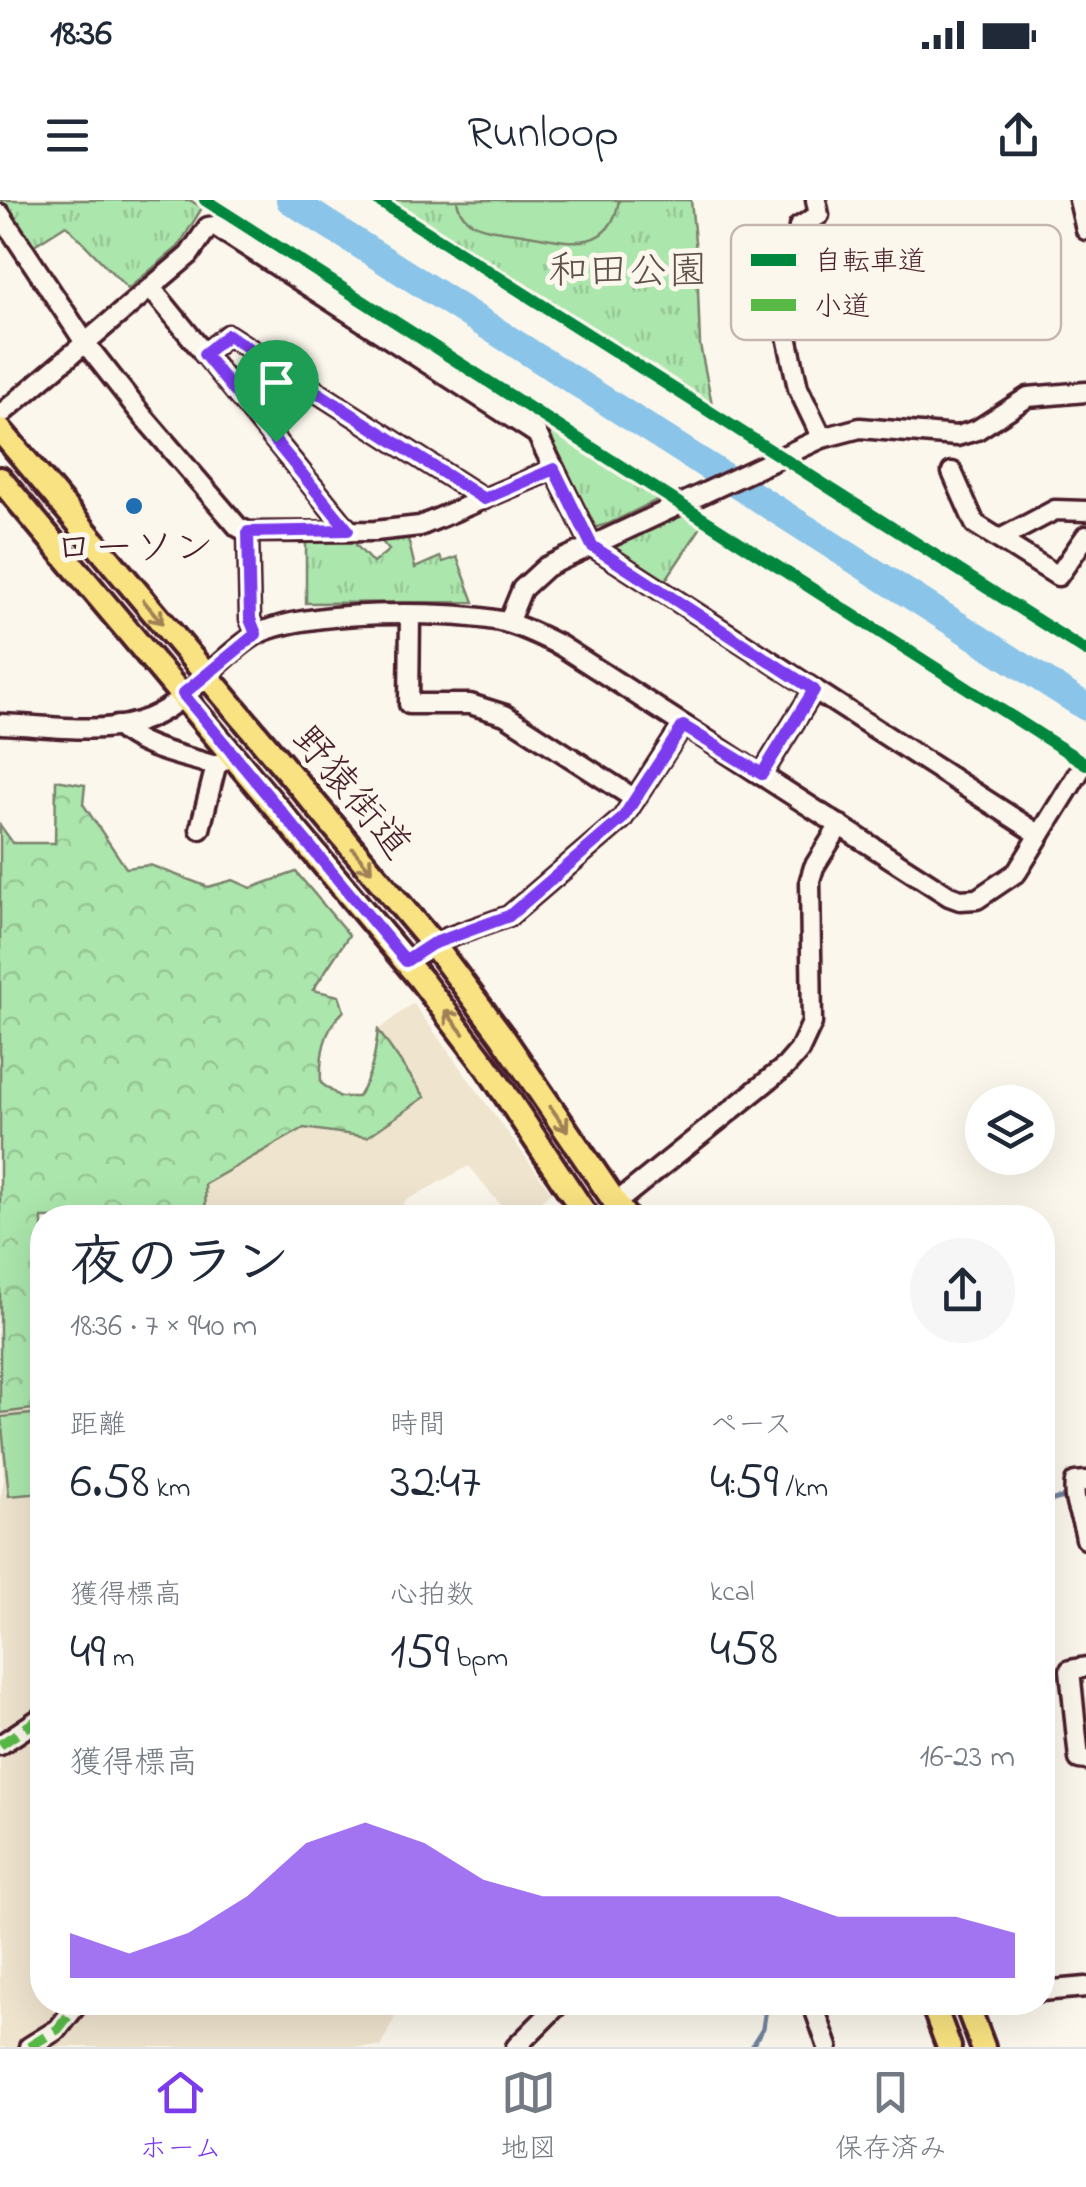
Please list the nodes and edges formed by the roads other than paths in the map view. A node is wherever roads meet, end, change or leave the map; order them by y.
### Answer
1 (816, 200) edge
2 (1079, 200) edge
3 (0, 214) edge
4 (801, 225) edge
5 (1086, 230) edge
6 (151, 288) junction
7 (787, 340) edge
8 (86, 344) junction
9 (204, 354) junction
10 (1086, 392) edge
11 (0, 416) edge
12 (0, 430) edge
13 (822, 438) junction
14 (554, 469) junction
15 (952, 472) dead end
16 (0, 480) edge
17 (484, 499) junction
18 (1086, 511) edge
19 (348, 530) junction
20 (248, 532) junction
21 (1086, 536) edge
22 (1000, 540) junction
23 (592, 546) junction
24 (410, 616) junction
25 (508, 623) junction
26 (256, 634) junction
27 (206, 675) junction
28 (814, 690) junction
29 (183, 694) junction
30 (0, 724) edge
31 (117, 726) junction
32 (683, 726) junction
33 (224, 760) junction
34 (1080, 772) dead end
35 (762, 774) junction
36 (634, 799) junction
37 (840, 825) junction
38 (200, 829) dead end
39 (1040, 835) junction
40 (432, 944) junction
41 (406, 961) junction
42 (579, 1205) edge
43 (618, 1205) edge
44 (627, 1205) edge
45 (1086, 1480) edge
46 (1086, 1539) edge
47 (1086, 1667) edge
48 (30, 1725) edge
49 (0, 1745) edge
50 (1086, 1760) edge
51 (1086, 1987) edge
52 (1055, 1991) edge
53 (68, 2015) edge
54 (548, 2015) edge
55 (817, 2015) edge
56 (938, 2015) edge
57 (971, 2015) edge
58 (29, 2047) edge
59 (516, 2047) edge
60 (828, 2047) edge
61 (949, 2047) edge
62 (983, 2047) edge

1 - 4 street
2 - 5 street
3 - 8 street
6 - 8 street
6 - 9 street
6 - 14 street
7 - 13 street
8 - 11 street
8 - 20 street
9 - 17 street
9 - 19 street
10 - 13 street
12 -> 27 main road, 野猿街道
13 - 23 street
14 - 17 street
14 - 23 street
15 - 22 street
16 - 29 main road, 野猿街道
17 - 19 street
18 - 22 street
19 - 20 street
20 - 26 street
21 - 22 street
23 - 25 street
23 - 28 street
24 - 25 street
24 - 26 street
24 - 36 street
25 - 32 street
26 - 27 street
27 - 29 street
27 -> 40 main road, 野猿街道
28 - 35 street
28 - 39 street
29 - 31 street
29 - 33 main road, 野猿街道
30 - 31 street
31 - 33 street
32 - 35 street
32 - 36 street
33 - 38 street
33 - 41 main road, 野猿街道
34 - 39 street
35 - 37 street
36 - 40 street
37 - 39 street
37 - 44 street
40 - 41 street
40 -> 43 main road, 野猿街道
42 -> 41 main road, 野猿街道
45 - 46 street
47 - 50 street
48 - 49 street
51 - 52 street
53 - 58 street
54 - 59 street
55 - 60 street
56 - 61 main road
57 - 62 main road

